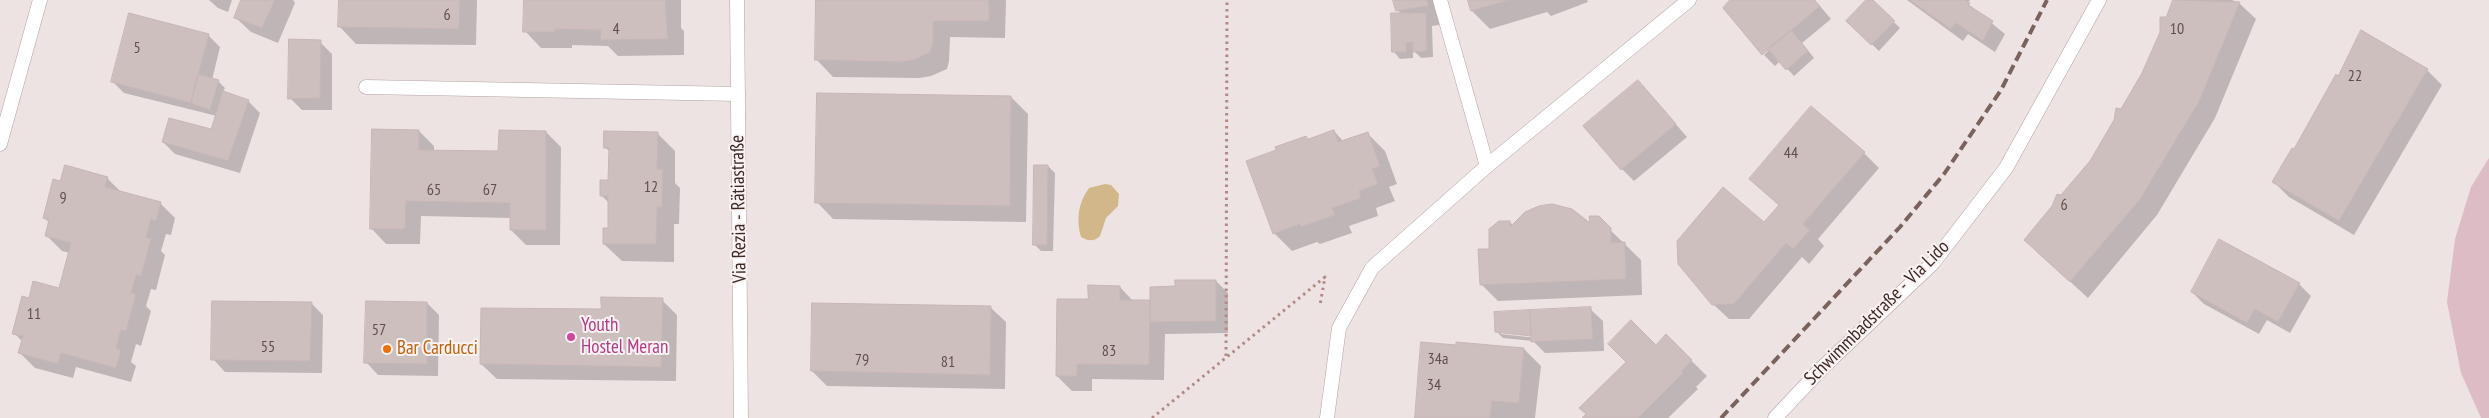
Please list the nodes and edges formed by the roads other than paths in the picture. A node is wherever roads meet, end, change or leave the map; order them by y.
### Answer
1 (40, 0) edge
2 (737, 0) edge
3 (1440, 0) edge
4 (1689, 0) edge
5 (2099, 0) edge
6 (366, 87) dead end
7 (738, 94) junction
8 (0, 144) edge
9 (1487, 166) junction
10 (741, 418) edge
11 (1327, 418) edge
12 (1775, 418) edge

1 - 8 street
2 - 7 street, Via Rezia - Rätiastraße
3 - 9 street
4 - 9 street
5 - 12 street, Schwimmbadstraße - Via Lido
6 - 7 street
7 - 10 street, Via Rezia - Rätiastraße
9 - 11 street

